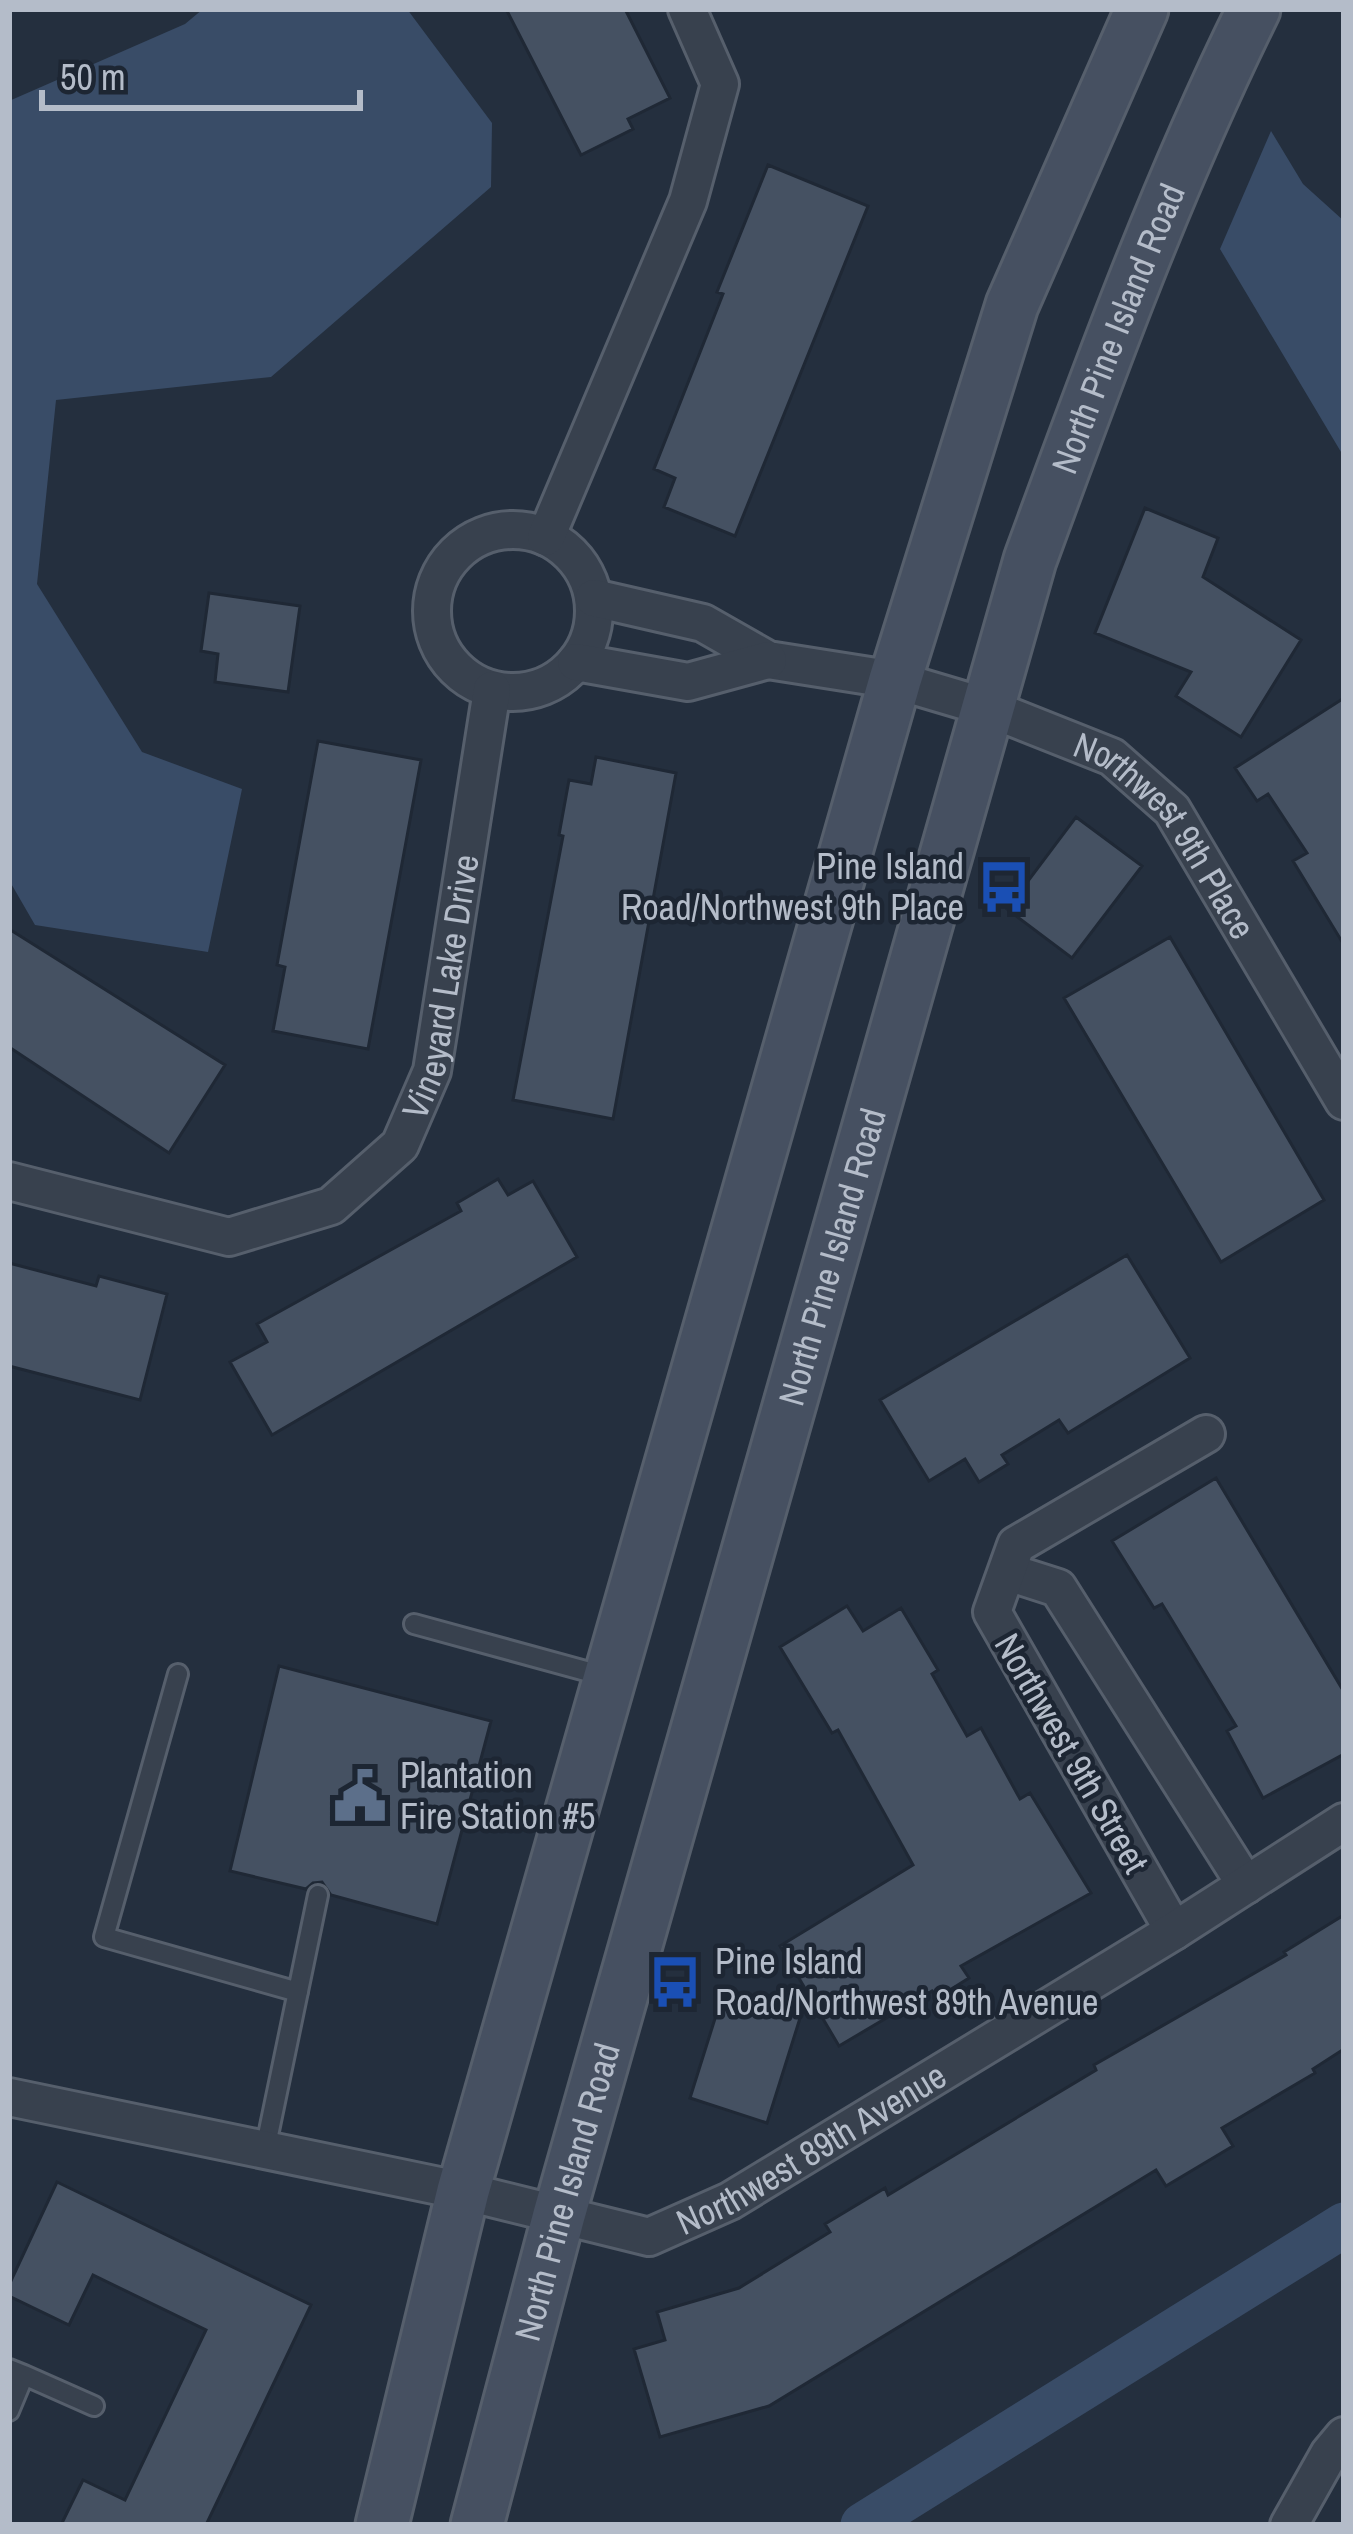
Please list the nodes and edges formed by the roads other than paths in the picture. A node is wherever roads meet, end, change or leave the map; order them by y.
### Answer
1 (687, 9) edge
2 (1142, 9) edge
3 (1254, 9) edge
4 (547, 536) junction
5 (594, 598) junction
6 (768, 660) junction
7 (576, 662) junction
8 (895, 680) junction
9 (492, 690) junction
10 (986, 707) junction
11 (1344, 1101) edge
12 (9, 1181) edge
13 (1206, 1434) dead end
14 (1008, 1572) junction
15 (414, 1624) dead end
16 (178, 1674) dead end
17 (608, 1678) junction
18 (1344, 1822) edge
19 (1246, 1885) junction
20 (318, 1895) dead end
21 (1174, 1931) junction
22 (298, 1992) junction
23 (9, 2097) edge
24 (265, 2150) junction
25 (463, 2191) junction
26 (559, 2215) junction
27 (16, 2372) edge
28 (94, 2407) dead end
29 (9, 2411) edge
30 (1344, 2436) edge
31 (1293, 2523) edge
32 (382, 2525) edge
33 (477, 2525) edge

1 - 4 street
2 - 8 main road
3 - 10 main road, North Pine Island Road
4 - 5 street
4 - 9 street
5 - 6 street
5 - 7 street
6 - 7 street
6 - 8 street, Northwest 9th Place
7 - 9 street
8 - 10 street, Northwest 9th Place
8 - 17 main road
9 - 12 street, Vineyard Lake Drive
10 - 11 street, Northwest 9th Place
10 - 26 main road, North Pine Island Road
13 - 14 street
14 - 19 street, Northwest 9th Street
14 - 21 street, Northwest 9th Street
15 - 17 lane
16 - 22 lane
17 - 25 main road
18 - 19 street, Northwest 89th Avenue
19 - 21 street, Northwest 89th Avenue
20 - 22 lane
21 - 26 street, Northwest 89th Avenue
22 - 24 lane
23 - 24 street, Northwest 89th Avenue
24 - 25 street, Northwest 89th Avenue
25 - 26 street, Northwest 89th Avenue
25 - 32 main road
26 - 33 main road, North Pine Island Road
27 - 28 lane
27 - 29 lane
30 - 31 street

